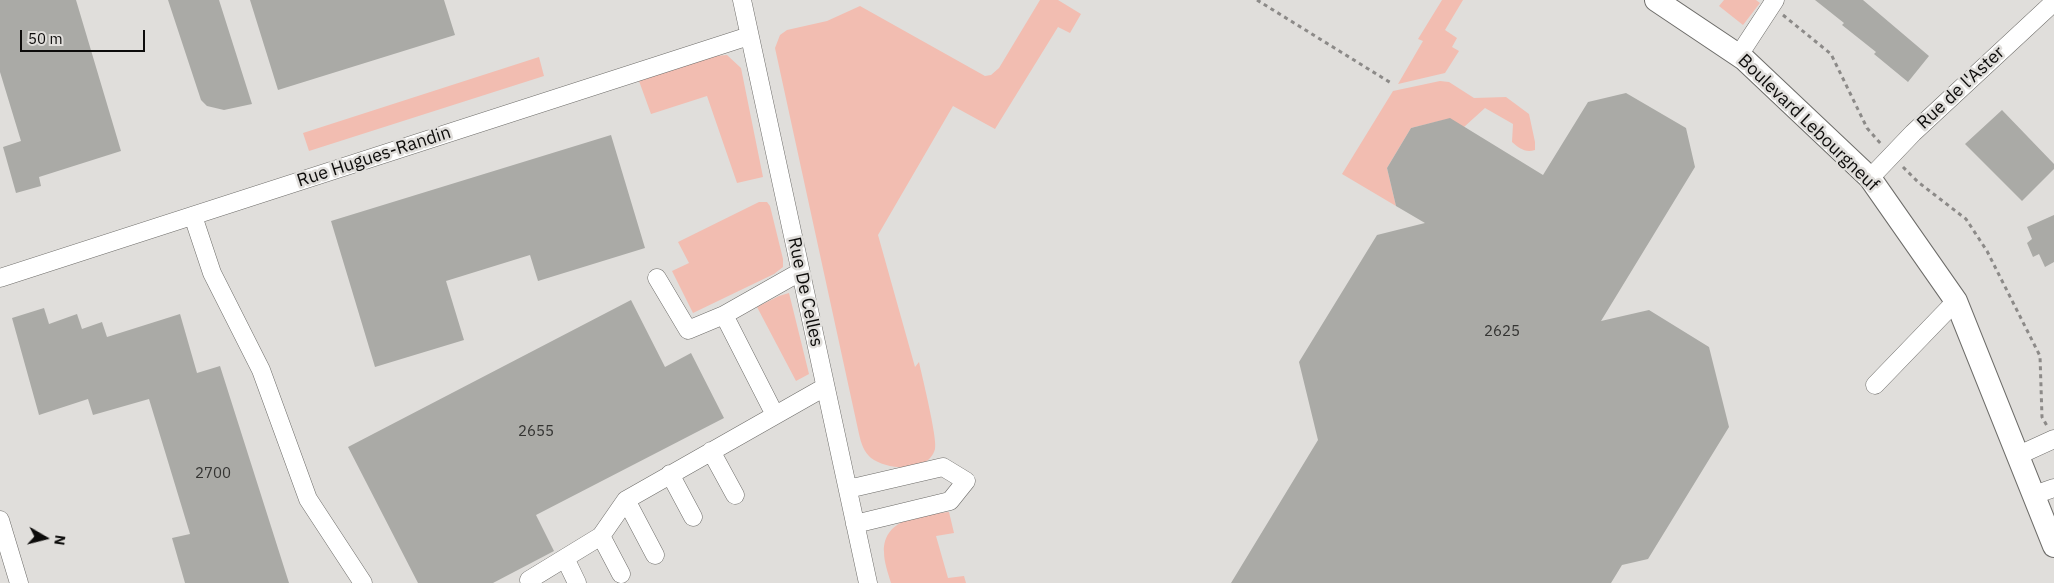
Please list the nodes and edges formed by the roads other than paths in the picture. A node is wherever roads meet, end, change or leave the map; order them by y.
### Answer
1 (742, 0) edge
2 (1656, 0) edge
3 (1773, 2) edge
4 (2054, 2) edge
5 (749, 36) junction
6 (1739, 55) junction
7 (1870, 178) junction
8 (193, 216) junction
9 (800, 272) junction
10 (0, 278) edge
11 (657, 278) dead end
12 (1956, 301) junction
13 (724, 315) junction
14 (1875, 385) dead end
15 (825, 387) junction
16 (775, 415) junction
17 (2050, 432) edge
18 (710, 451) junction
19 (2018, 455) junction
20 (670, 474) junction
21 (848, 489) junction
22 (2044, 492) edge
23 (735, 495) dead end
24 (626, 500) junction
25 (693, 518) dead end
26 (0, 520) edge
27 (855, 524) junction
28 (601, 536) junction
29 (2054, 546) edge
30 (655, 555) dead end
31 (565, 558) junction
32 (620, 574) dead end
33 (527, 582) edge
34 (20, 583) edge
35 (363, 583) edge
36 (578, 583) edge
37 (868, 583) edge

1 - 5 street, Rue De Celles
2 - 6 main road, Boulevard Lebourgneuf
3 - 6 street
4 - 7 street, Rue de l'Aster
5 - 8 street, Rue Hugues-Randin
5 - 9 street, Rue De Celles
6 - 7 main road, Boulevard Lebourgneuf
7 - 12 main road, Boulevard Lebourgneuf
8 - 10 street, Rue Hugues-Randin
8 - 35 street
9 - 13 street
9 - 15 street, Rue De Celles
11 - 13 street
12 - 14 street
12 - 19 main road, Boulevard Lebourgneuf
13 - 16 street
15 - 16 street
15 - 21 street, Rue De Celles
16 - 18 street
17 - 19 street
18 - 20 street
18 - 23 street
19 - 22 main road, Boulevard Lebourgneuf
20 - 24 street
20 - 25 street
21 - 27 street, Rue De Celles
21 - 27 street
22 - 29 main road, Boulevard Lebourgneuf
24 - 28 street
24 - 30 street
26 - 34 street
27 - 37 street, Rue De Celles
28 - 31 street
28 - 32 street
31 - 33 street
31 - 36 street

